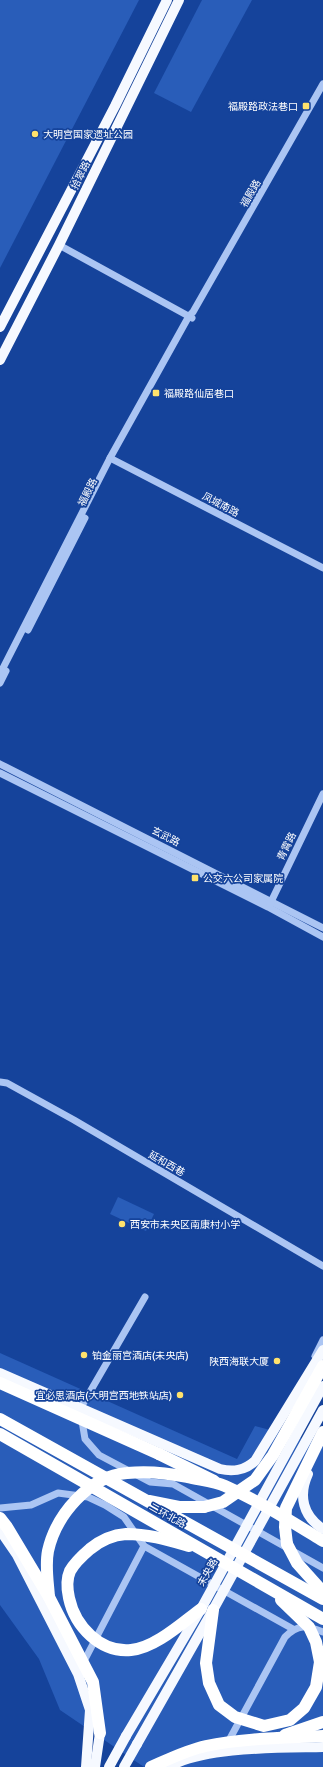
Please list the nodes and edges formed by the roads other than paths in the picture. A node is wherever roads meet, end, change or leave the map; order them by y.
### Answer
1 (167, 0) edge
2 (179, 0) edge
3 (323, 84) edge
4 (59, 245) junction
5 (192, 315) junction
6 (0, 327) edge
7 (0, 360) edge
8 (112, 458) junction
9 (323, 568) edge
10 (0, 674) edge
11 (0, 684) edge
12 (0, 764) edge
13 (0, 773) edge
14 (323, 794) edge
15 (270, 904) junction
16 (323, 928) edge
17 (323, 937) edge
18 (0, 1082) edge
19 (323, 1266) edge
20 (145, 1298) dead end
21 (323, 1340) edge
22 (323, 1350) edge
23 (323, 1366) edge
24 (0, 1373) edge
25 (309, 1373) junction
26 (0, 1383) edge
27 (323, 1386) edge
28 (80, 1409) junction
29 (323, 1410) edge
30 (0, 1420) edge
31 (323, 1432) edge
32 (0, 1434) edge
33 (323, 1445) edge
34 (224, 1486) junction
35 (143, 1499) junction
36 (0, 1508) edge
37 (0, 1518) edge
38 (298, 1526) junction
39 (323, 1529) edge
40 (0, 1530) edge
41 (323, 1541) edge
42 (144, 1546) junction
43 (323, 1549) edge
44 (206, 1550) junction
45 (323, 1568) edge
46 (265, 1586) junction
47 (323, 1592) edge
48 (49, 1597) junction
49 (323, 1599) edge
50 (207, 1609) junction
51 (323, 1619) edge
52 (293, 1629) junction
53 (323, 1632) edge
54 (78, 1674) junction
55 (323, 1722) edge
56 (100, 1733) joint
57 (323, 1736) edge
58 (272, 1739) junction
59 (323, 1747) edge
60 (223, 1752) junction
61 (86, 1767) edge
62 (95, 1767) edge
63 (109, 1767) edge
64 (124, 1767) edge
65 (152, 1767) edge
66 (169, 1767) edge

1 - 6 main road, 拾翠路
2 - 4 main road, 拾翠路
3 - 5 street, 福殿路
4 - 5 street
4 - 7 main road, 拾翠路
5 - 8 street, 福殿路
8 - 9 street, 凤城南路
8 - 10 street, 福殿路
8 - 11 street, 福殿路
12 - 15 street, 玄武路
13 - 15 street, 玄武路
14 - 15 street, 青霄路
15 - 16 street, 玄武路
15 - 17 street, 玄武路
18 - 19 street, 延和西巷
20 - 28 street
21 - 25 street
22 - 25 main road
23 - 35 highway, bridge
24 - 28 main road
25 - 28 main road
26 - 34 highway, bridge
27 - 50 main road, 未央路, bridge
28 - 45 street
29 - 50 main road, 未央路, bridge
30 - 35 highway, 二环北路, bridge
31 - 47 highway, bridge
32 - 44 highway, 二环北路, bridge
33 - 39 main road
34 - 38 highway, bridge
34 - 48 highway, bridge
35 - 49 highway, 二环北路, bridge
36 - 42 street
37 - 48 highway, bridge
38 - 41 highway, bridge
38 - 43 highway, bridge
40 - 54 main road
42 - 52 street
42 - 54 street
44 - 46 highway, 二环北路, bridge
44 - 50 highway, bridge
46 - 50 highway, bridge
46 - 51 highway, 二环北路, bridge
48 - 56 highway, bridge
50 - 63 main road, 未央路, bridge
50 - 64 main road, 未央路, bridge
52 - 53 street
52 - 60 street
54 - 61 main road
55 - 58 highway, bridge
56 - 62 main road
57 - 58 highway, bridge
58 - 65 highway, bridge
59 - 60 main road
60 - 66 main road

